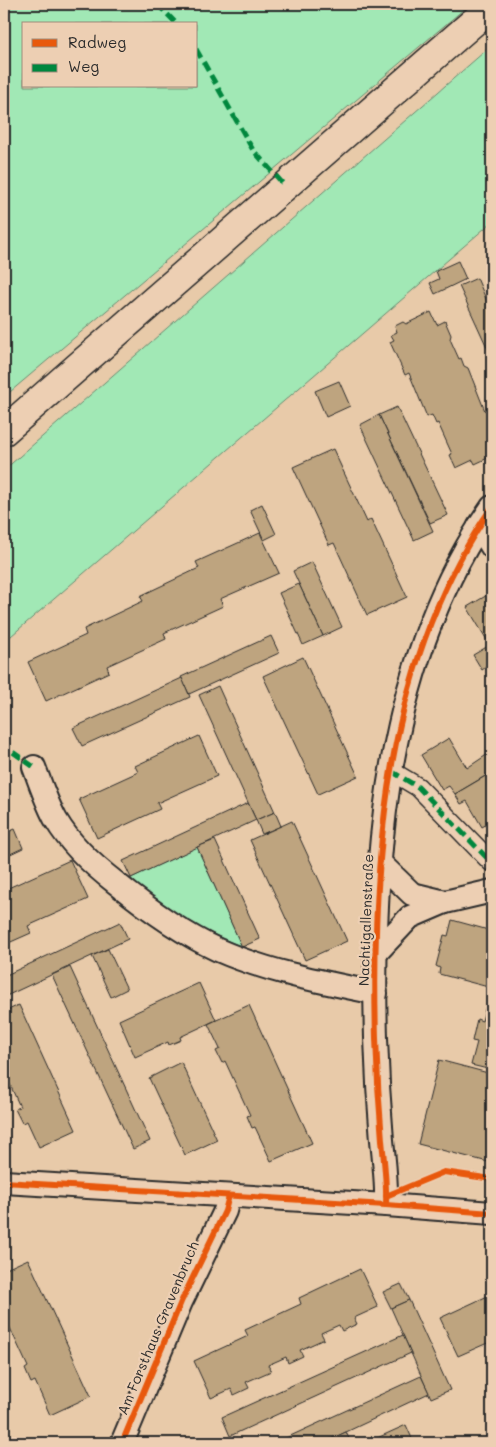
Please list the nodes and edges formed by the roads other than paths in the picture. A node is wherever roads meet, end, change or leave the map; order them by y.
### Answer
1 (492, 6) edge
2 (4, 431) edge
3 (492, 507) edge
4 (479, 526) junction
5 (492, 547) edge
6 (34, 768) dead end
7 (391, 771) junction
8 (379, 862) junction
9 (491, 862) edge
10 (492, 892) edge
11 (445, 902) junction
12 (375, 954) junction
13 (376, 993) junction
14 (4, 1182) edge
15 (228, 1196) junction
16 (386, 1204) junction
17 (492, 1213) edge
18 (122, 1443) edge

1 - 2 main road
3 - 4 street, Nachtigallenstraße
4 - 5 street
4 - 7 street, Nachtigallenstraße
6 - 13 street, Nachtigallenstraße
7 - 8 street, Nachtigallenstraße
7 - 9 street
8 - 11 street, Nachtigallenstraße
8 - 12 street, Nachtigallenstraße
10 - 11 street, Nachtigallenstraße
11 - 12 street, Nachtigallenstraße
12 - 13 street, Nachtigallenstraße
13 - 16 street, Nachtigallenstraße
14 - 15 street
15 - 16 street
15 - 18 street, Am Forsthaus Gravenbruch
16 - 17 street

